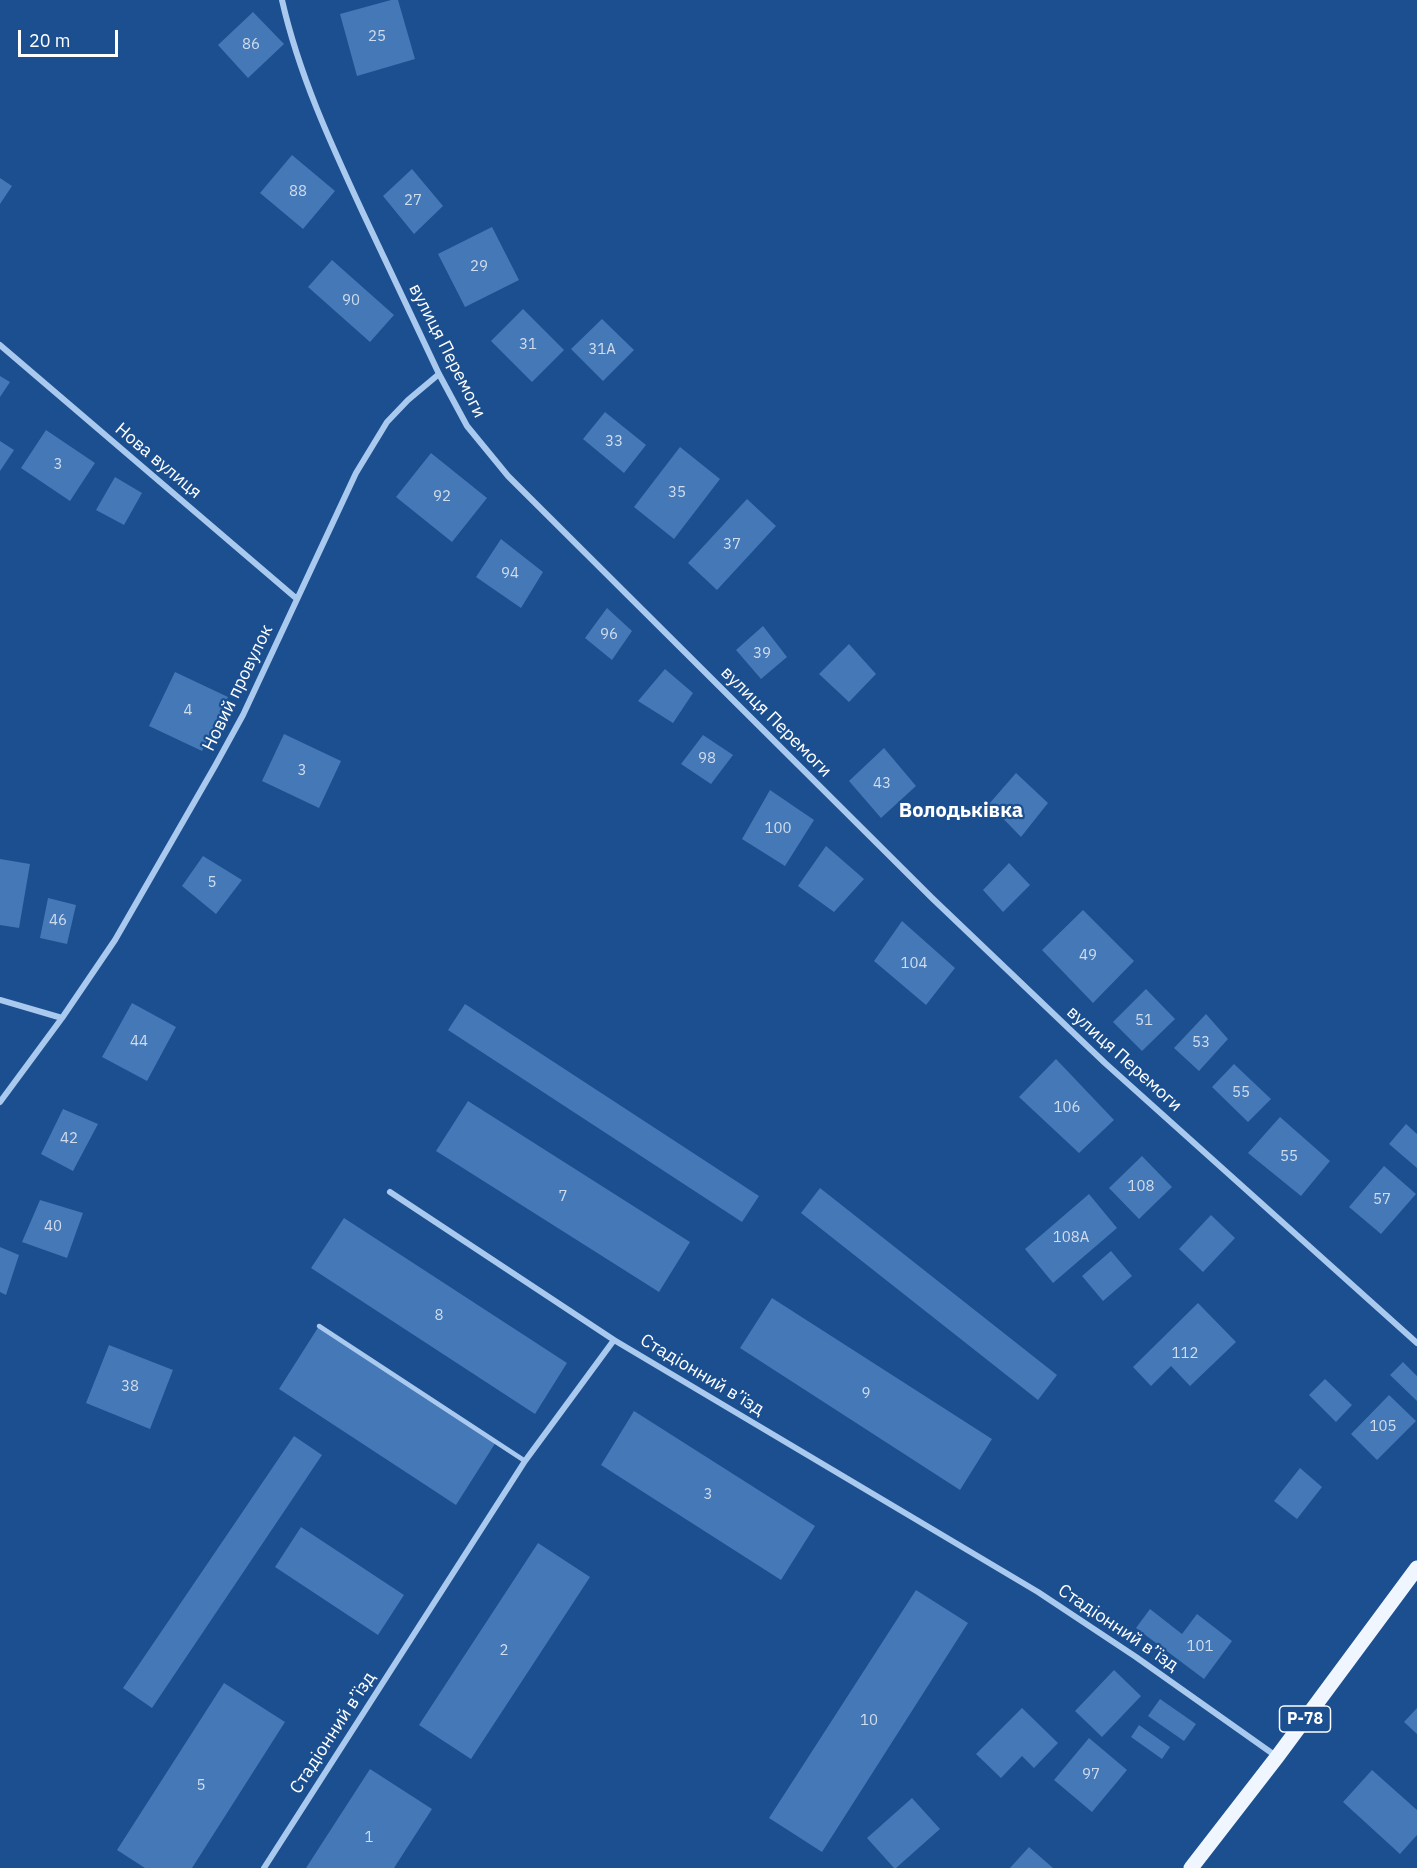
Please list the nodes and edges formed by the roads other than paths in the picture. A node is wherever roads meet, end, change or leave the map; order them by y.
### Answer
1 (282, 0) edge
2 (0, 345) edge
3 (439, 374) junction
4 (297, 599) junction
5 (0, 1000) edge
6 (62, 1018) junction
7 (0, 1102) edge
8 (390, 1192) dead end
9 (320, 1326) dead end
10 (615, 1340) junction
11 (1417, 1343) edge
12 (525, 1461) junction
13 (1417, 1568) edge
14 (1277, 1757) junction
15 (264, 1868) edge
16 (1191, 1868) edge

1 - 3 street, вулиця Перемоги
2 - 4 street, Нова вулиця
3 - 4 street, Новий провулок
3 - 11 street, вулиця Перемоги
4 - 6 street, Новий провулок
5 - 6 street
6 - 7 street, Новий провулок
8 - 10 street
9 - 12 lane
10 - 12 street, Стадіонний в’їзд
10 - 14 street, Стадіонний в’їзд
12 - 15 street, Стадіонний в’їзд
13 - 14 main road, Р-78
14 - 16 main road, Р-78

